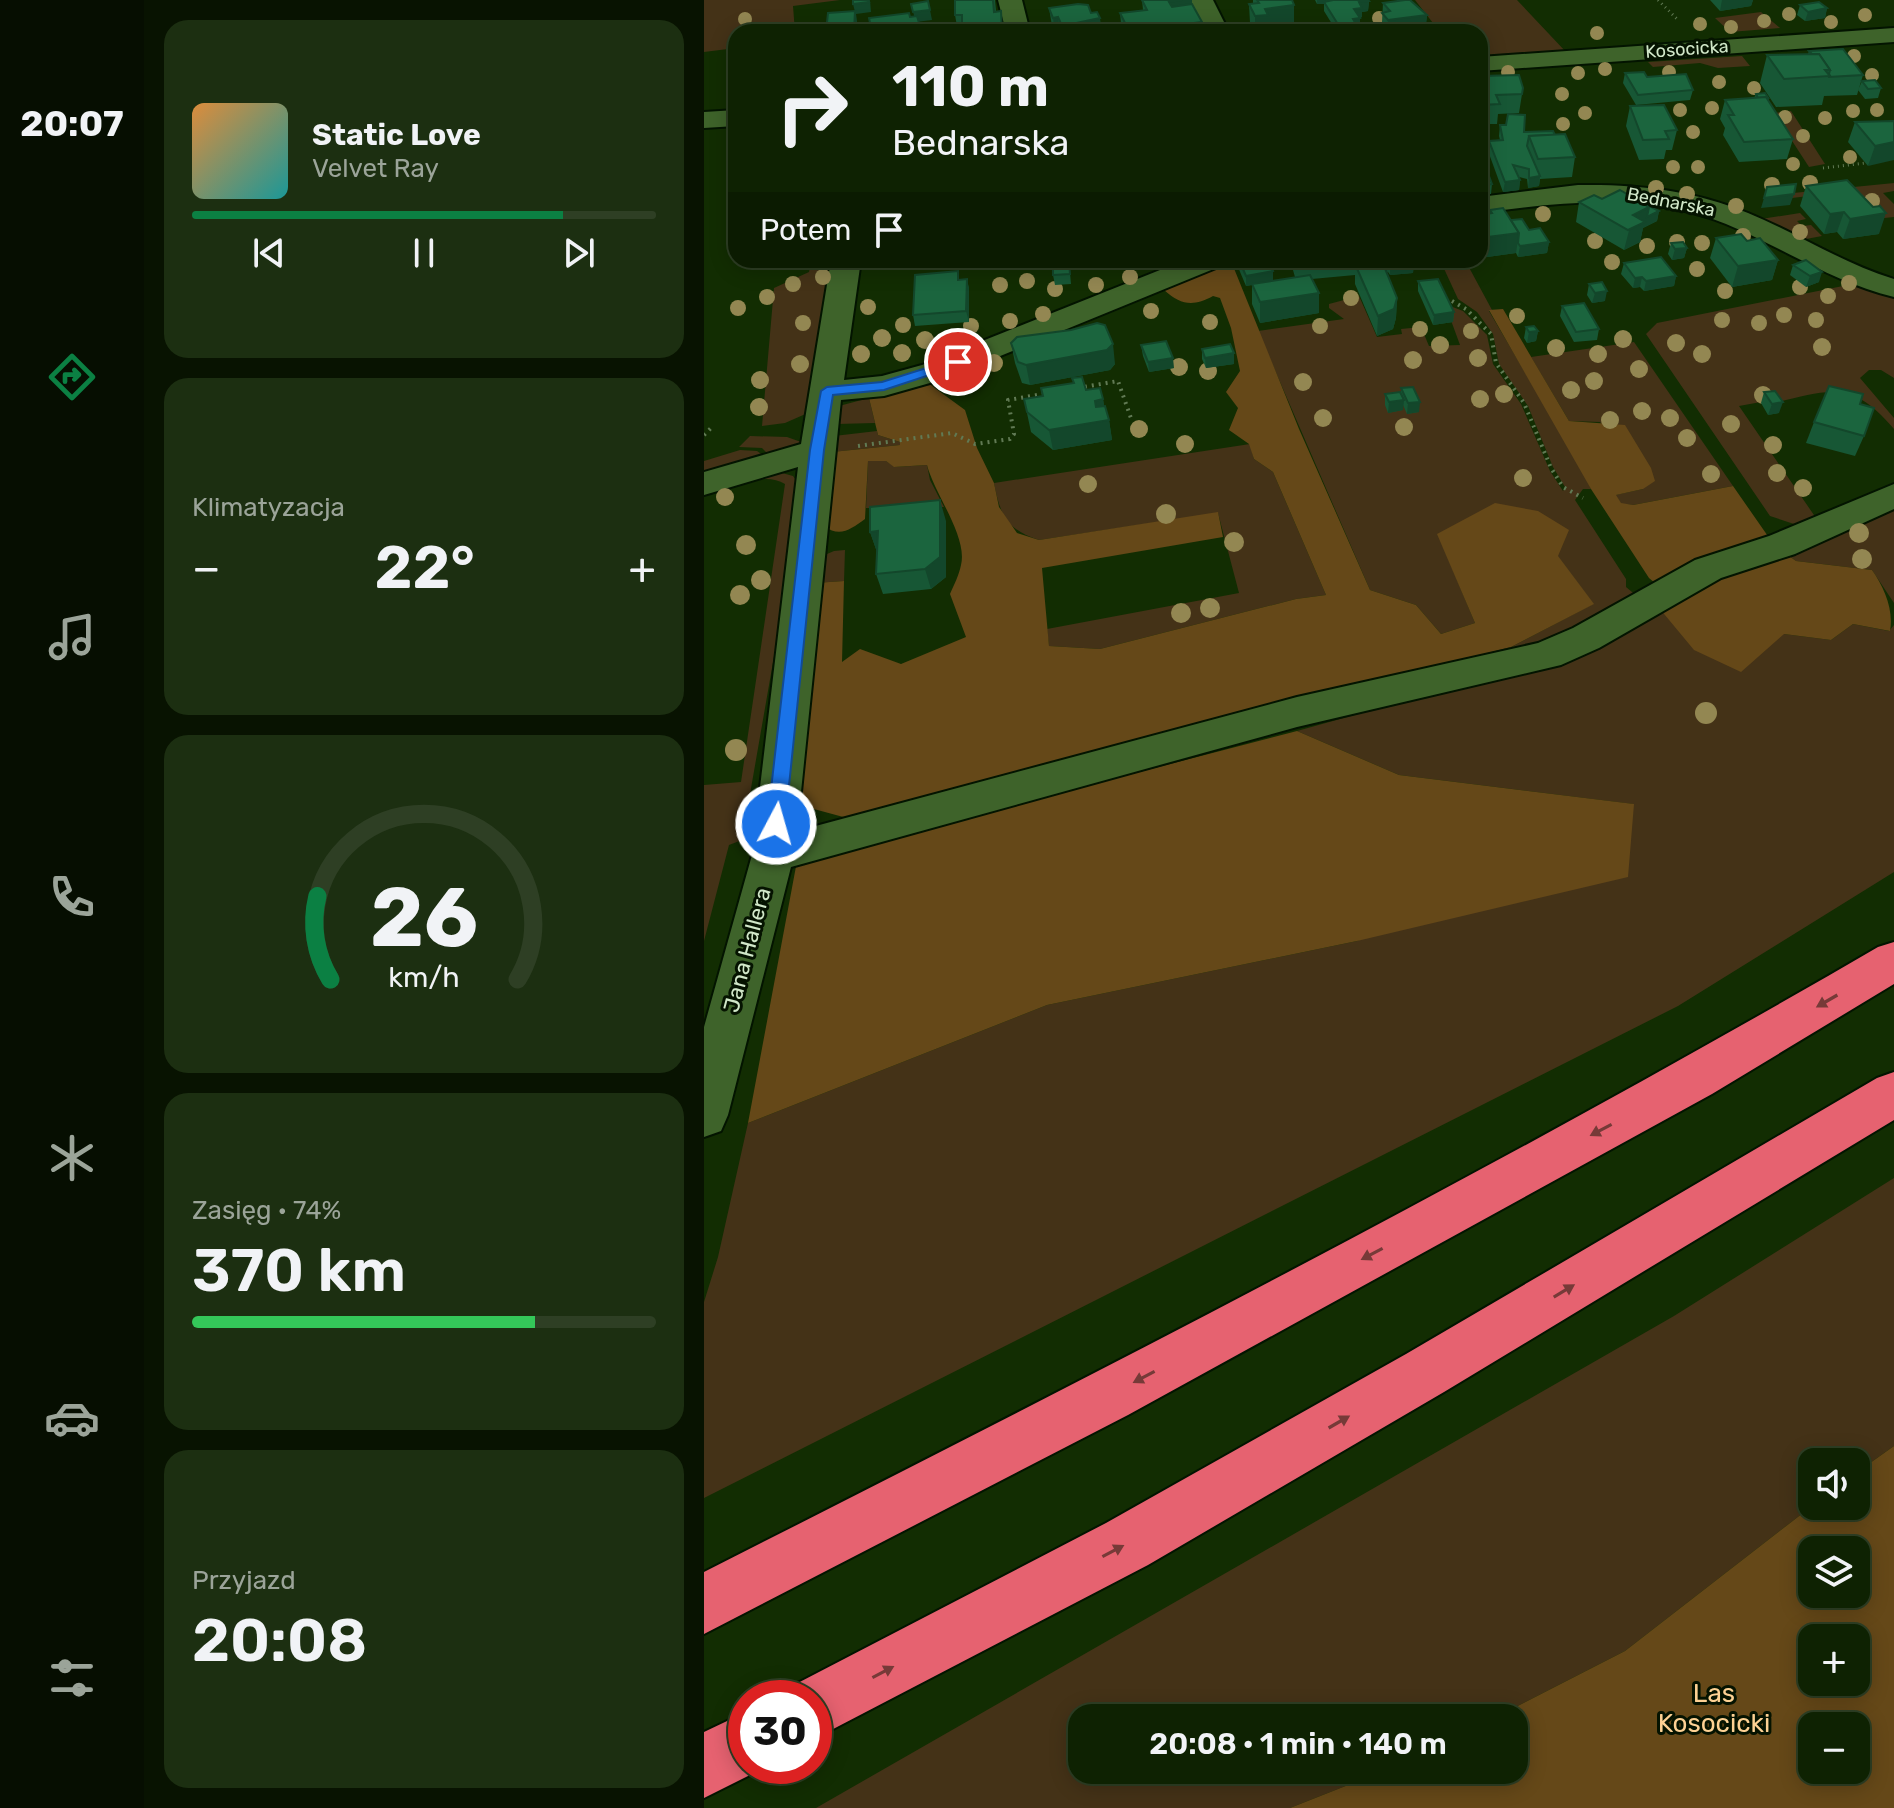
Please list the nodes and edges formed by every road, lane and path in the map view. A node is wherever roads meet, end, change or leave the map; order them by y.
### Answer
1 (1010, 0) edge
2 (1201, 0) edge
3 (1016, 24) edge
4 (1213, 24) edge
5 (1894, 35) edge
6 (1488, 63) edge
7 (728, 118) edge
8 (704, 120) edge
9 (1866, 163) dead end
10 (1823, 168) dead end
11 (1488, 204) edge
12 (845, 268) edge
13 (1191, 268) edge
14 (1894, 288) edge
15 (1452, 301) edge
16 (1077, 388) edge
17 (827, 391) junction
18 (1063, 391) edge
19 (1132, 421) dead end
20 (711, 428) dead end
21 (704, 435) edge
22 (858, 446) dead end
23 (817, 450) junction
24 (704, 484) edge
25 (1894, 495) edge
26 (1583, 498) dead end
27 (773, 855) junction
28 (1894, 961) edge
29 (1894, 1094) edge
30 (704, 1115) edge
31 (704, 1604) edge
32 (832, 1699) edge
33 (728, 1753) edge
34 (704, 1766) edge

1 - 3 street
2 - 4 street
5 - 6 street, Kosocicka
7 - 8 street
9 - 10 path
11 - 14 street, Bednarska
12 - 17 street, Jana Hallera
13 - 17 street
15 - 26 path
16 - 19 path
17 - 23 street, Jana Hallera
18 - 22 path
20 - 21 path
23 - 24 street
23 - 27 street, Jana Hallera
25 - 27 street
27 - 30 street, Jana Hallera
28 -> 31 highway
32 -> 29 highway
33 - 34 highway

